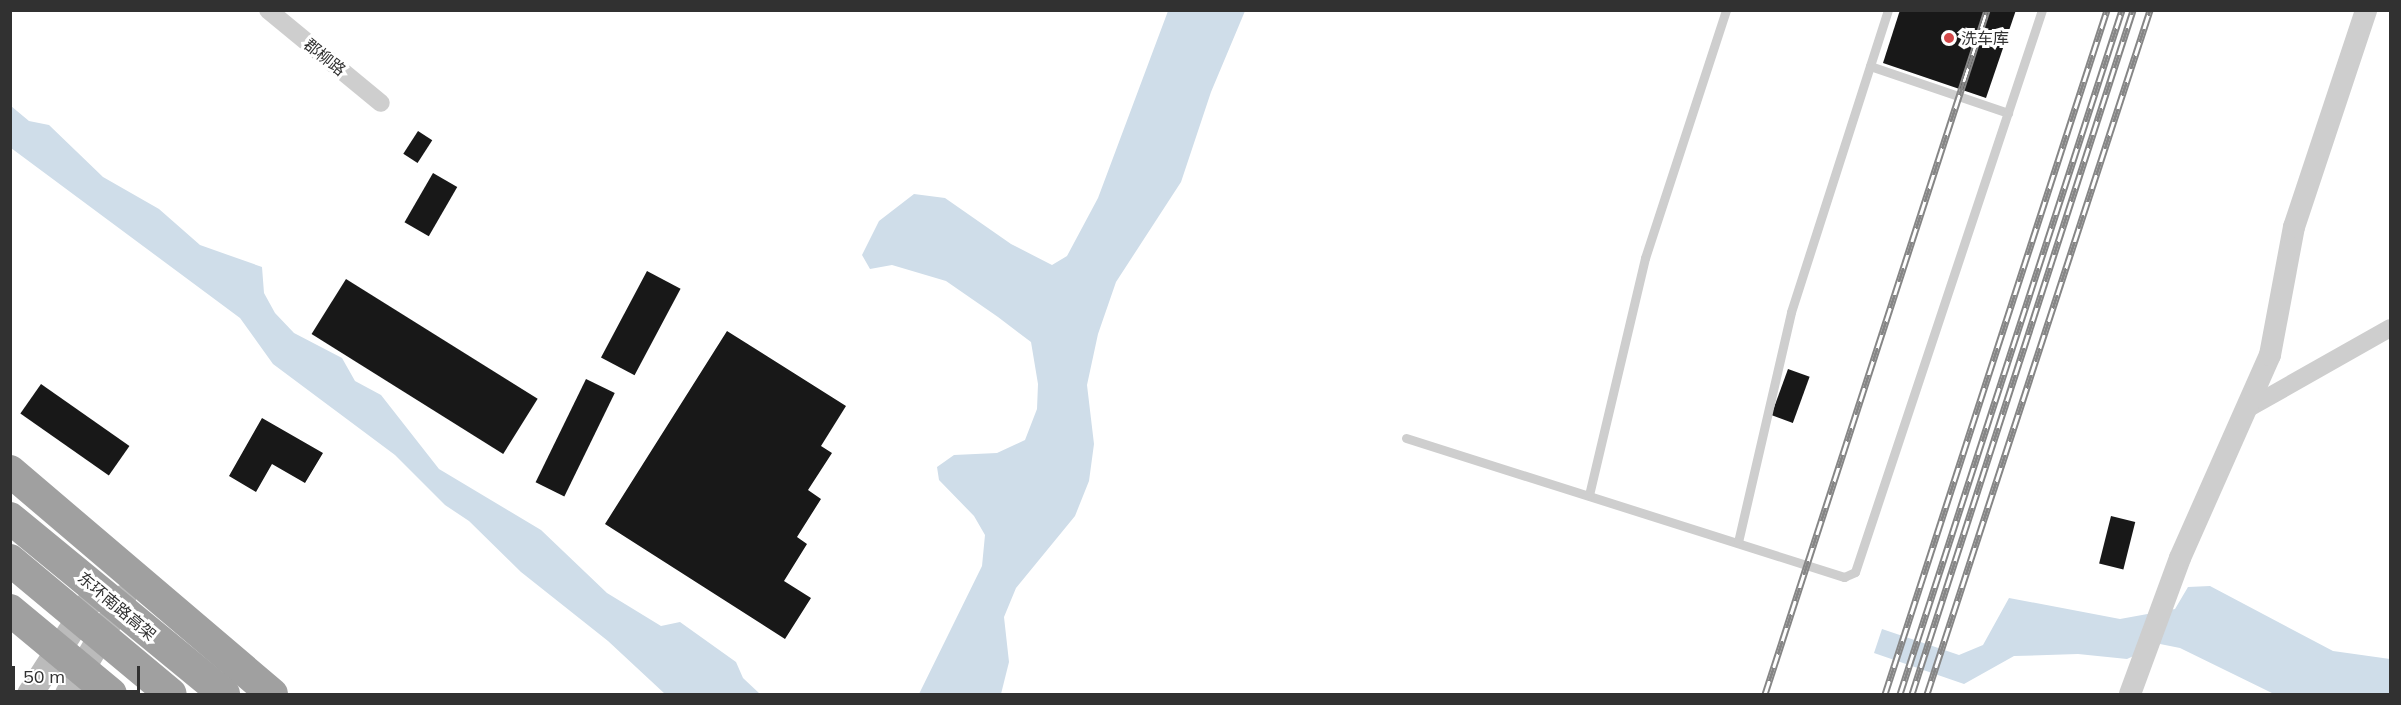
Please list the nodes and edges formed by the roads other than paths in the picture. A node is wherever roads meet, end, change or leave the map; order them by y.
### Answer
1 (268, 10) edge
2 (1726, 10) edge
3 (1888, 10) edge
4 (2042, 10) edge
5 (2366, 10) edge
6 (1870, 66) junction
7 (381, 103) dead end
8 (2008, 112) junction
9 (2391, 328) edge
10 (2247, 409) junction
11 (1406, 438) dead end
12 (10, 471) edge
13 (1589, 495) junction
14 (10, 518) edge
15 (1738, 542) junction
16 (10, 560) edge
17 (102, 583) dead end
18 (123, 598) dead end
19 (10, 610) edge
20 (30, 694) edge
21 (68, 694) edge
22 (111, 694) edge
23 (171, 694) edge
24 (224, 694) edge
25 (272, 694) edge
26 (2130, 694) edge

1 - 7 street, 郡柳路
2 - 13 lane
3 - 6 lane
4 - 8 lane
5 - 10 street
6 - 8 lane
6 - 15 lane
8 - 15 lane
9 - 10 street
10 - 26 street
11 - 13 lane
12 - 25 highway, bridge
13 - 15 lane
14 - 24 highway, 东环南路高架, bridge
16 - 23 highway, 东环南路高架, bridge
17 - 20 main road
18 - 21 main road
19 - 22 highway, bridge

